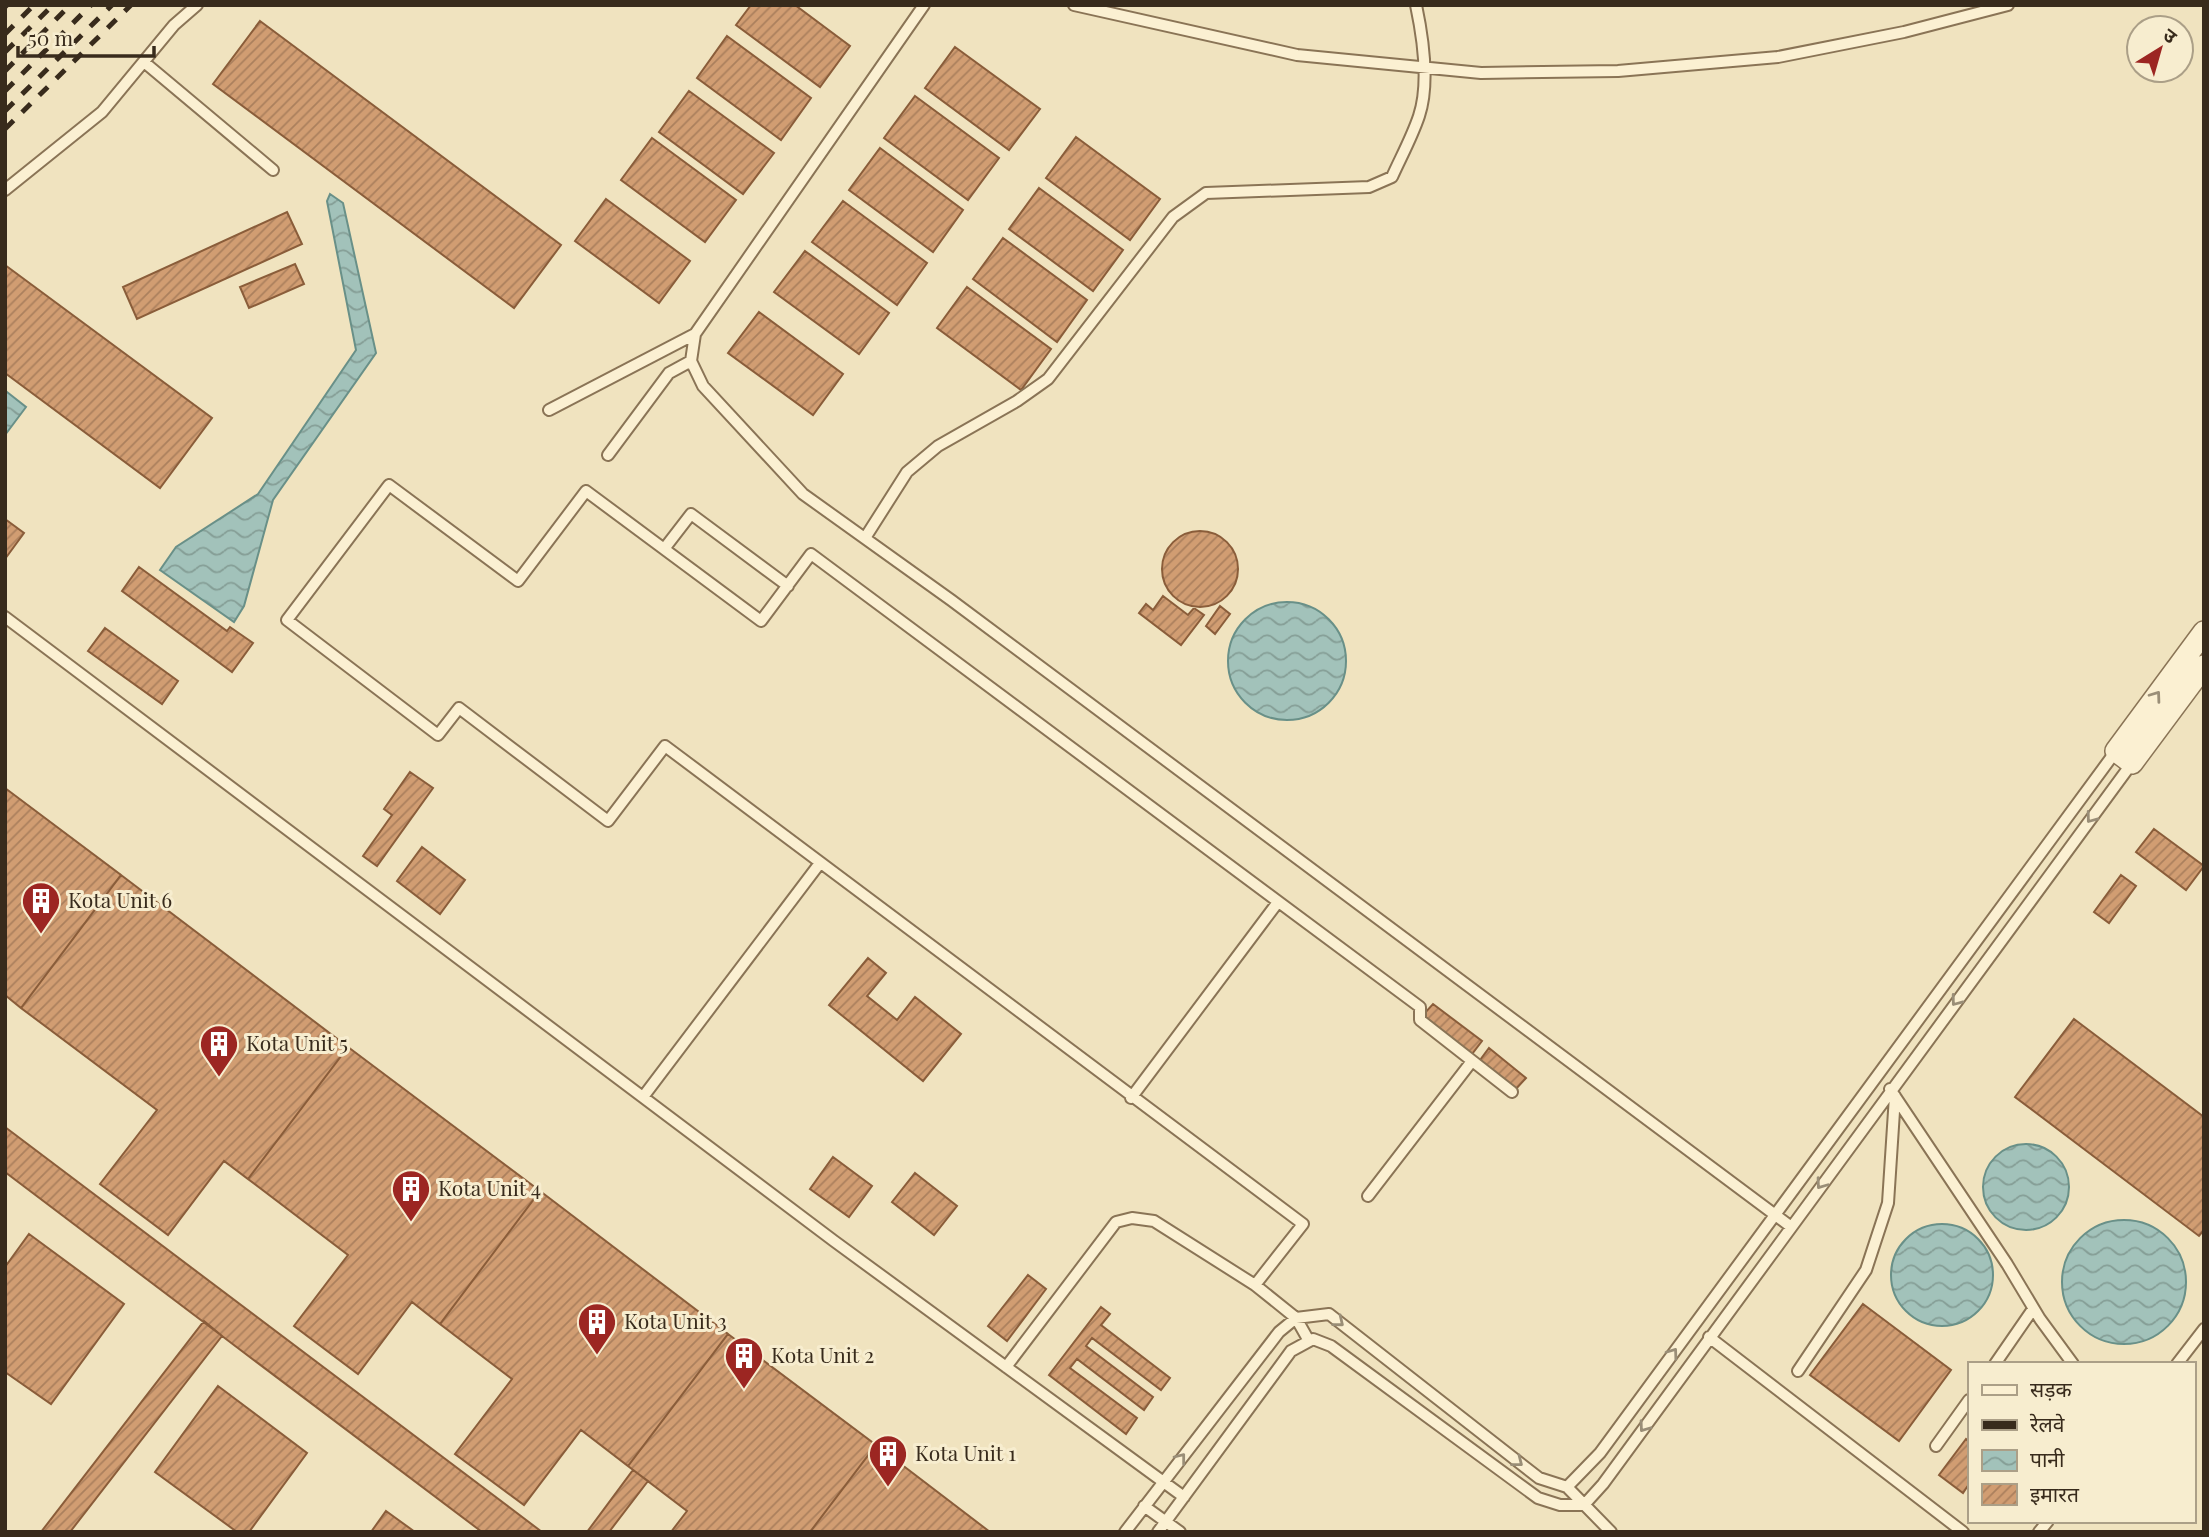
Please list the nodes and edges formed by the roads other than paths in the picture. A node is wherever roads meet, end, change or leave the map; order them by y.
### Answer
1 (197, 5) edge
2 (924, 5) edge
3 (1074, 5) edge
4 (1416, 5) edge
5 (2008, 5) edge
6 (144, 62) junction
7 (1423, 67) junction
8 (273, 170) dead end
9 (5, 190) edge
10 (695, 334) junction
11 (691, 360) junction
12 (549, 410) dead end
13 (608, 455) dead end
14 (865, 538) junction
15 (664, 549) junction
16 (788, 586) junction
17 (5, 617) edge
18 (2204, 632) edge
19 (2204, 666) edge
20 (2124, 757) junction
21 (820, 863) junction
22 (1278, 901) junction
23 (1472, 1061) junction
24 (1512, 1092) dead end
25 (1893, 1093) junction
26 (643, 1097) junction
27 (1131, 1098) junction
28 (1368, 1196) dead end
29 (1775, 1215) junction
30 (1790, 1226) junction
31 (1255, 1285) junction
32 (2034, 1309) junction
33 (1296, 1318) junction
34 (2204, 1329) edge
35 (1709, 1337) junction
36 (1309, 1341) junction
37 (1996, 1362) edge
38 (2072, 1362) edge
39 (2179, 1362) edge
40 (1006, 1367) junction
41 (1798, 1371) dead end
42 (1968, 1401) edge
43 (1936, 1446) dead end
44 (1163, 1481) junction
45 (1567, 1488) junction
46 (1184, 1497) junction
47 (1584, 1504) junction
48 (1144, 1506) junction
49 (1166, 1521) junction
50 (1125, 1532) edge
51 (1158, 1532) edge
52 (1180, 1532) edge
53 (1611, 1532) edge
54 (1963, 1532) edge

1 - 6 lane
2 - 10 lane
3 - 7 lane
4 - 7 lane
5 - 7 lane
6 - 8 lane
6 - 9 lane
7 - 14 lane
10 - 11 lane
10 - 12 lane
11 - 13 lane
11 - 14 lane
14 - 29 lane
15 - 16 lane
15 - 16 lane
15 - 21 lane
16 - 22 lane
17 - 26 lane
20 -> 18 street
19 - 20 street
20 -> 25 lane
20 - 29 lane
21 - 26 lane
21 - 27 lane
22 - 23 lane
22 - 27 lane
23 - 24 lane
23 - 28 lane
25 -> 30 lane
25 - 32 lane
25 - 41 lane
26 - 40 lane
27 - 31 lane
29 - 30 lane
45 -> 29 lane
30 - 35 lane
31 - 33 lane
31 - 40 lane
32 - 37 lane
32 - 38 lane
33 - 36 lane
44 -> 33 lane
33 -> 45 lane
34 - 39 lane
35 -> 47 lane
35 - 54 lane
36 - 46 lane
36 - 47 lane
40 - 44 lane
42 - 43 lane
44 - 46 lane
44 - 48 lane
45 - 47 lane
46 - 49 lane
47 - 53 lane
48 - 49 lane
48 - 50 lane
49 - 51 lane
49 - 52 lane

